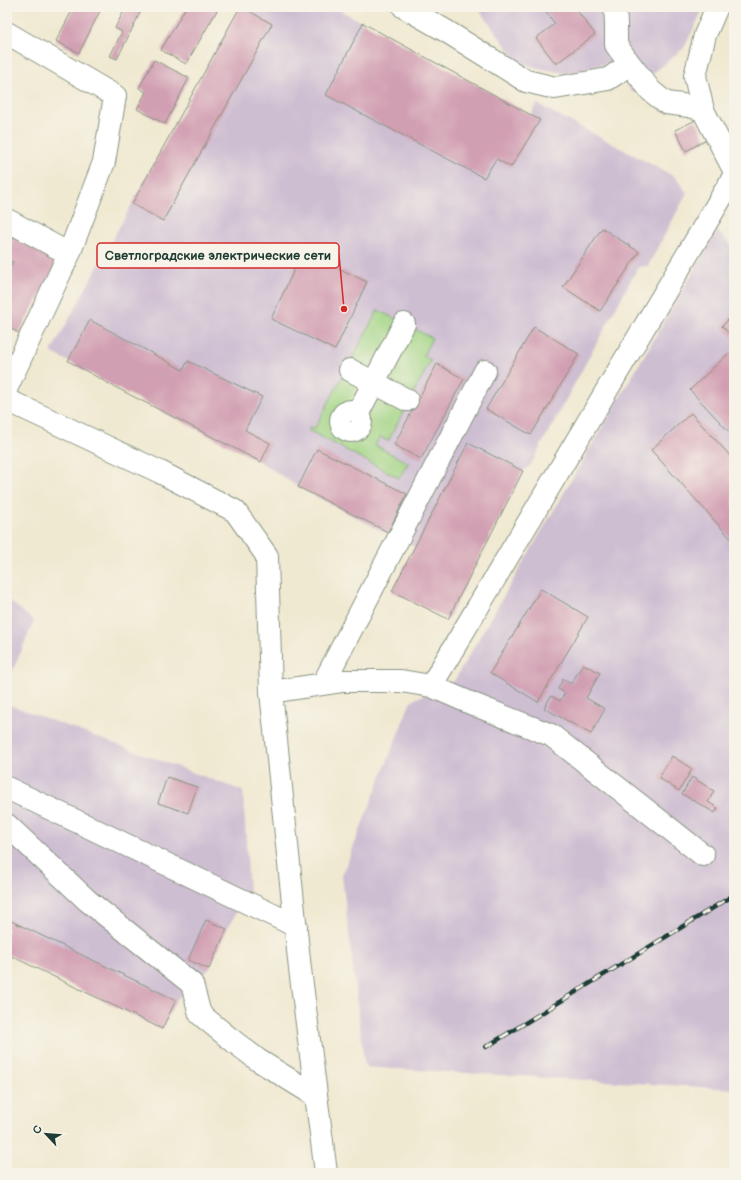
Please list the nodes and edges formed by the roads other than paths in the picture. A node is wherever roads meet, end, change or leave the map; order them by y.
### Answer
1 (404, 7) edge
2 (615, 7) edge
3 (717, 7) edge
4 (7, 33) edge
5 (630, 64) junction
6 (702, 110) junction
7 (734, 170) edge
8 (734, 176) edge
9 (7, 220) edge
10 (69, 254) junction
11 (404, 324) dead end
12 (350, 370) dead end
13 (485, 371) dead end
14 (374, 383) junction
15 (7, 387) edge
16 (7, 400) edge
17 (407, 400) dead end
18 (343, 412) dead end
19 (323, 684) junction
20 (431, 686) junction
21 (271, 692) junction
22 (7, 788) edge
23 (7, 826) edge
24 (703, 855) dead end
25 (296, 926) junction
26 (316, 1096) junction
27 (326, 1173) edge

1 - 5 street
2 - 5 street
3 - 6 street
4 - 10 street
5 - 6 street
6 - 7 street
8 - 20 street
9 - 10 street
10 - 15 street
11 - 14 street
12 - 14 street
13 - 19 street
14 - 17 street
14 - 18 street
16 - 21 street
19 - 20 street
19 - 21 street
20 - 24 street
21 - 25 street
22 - 25 street
23 - 26 street
25 - 26 street
26 - 27 street

